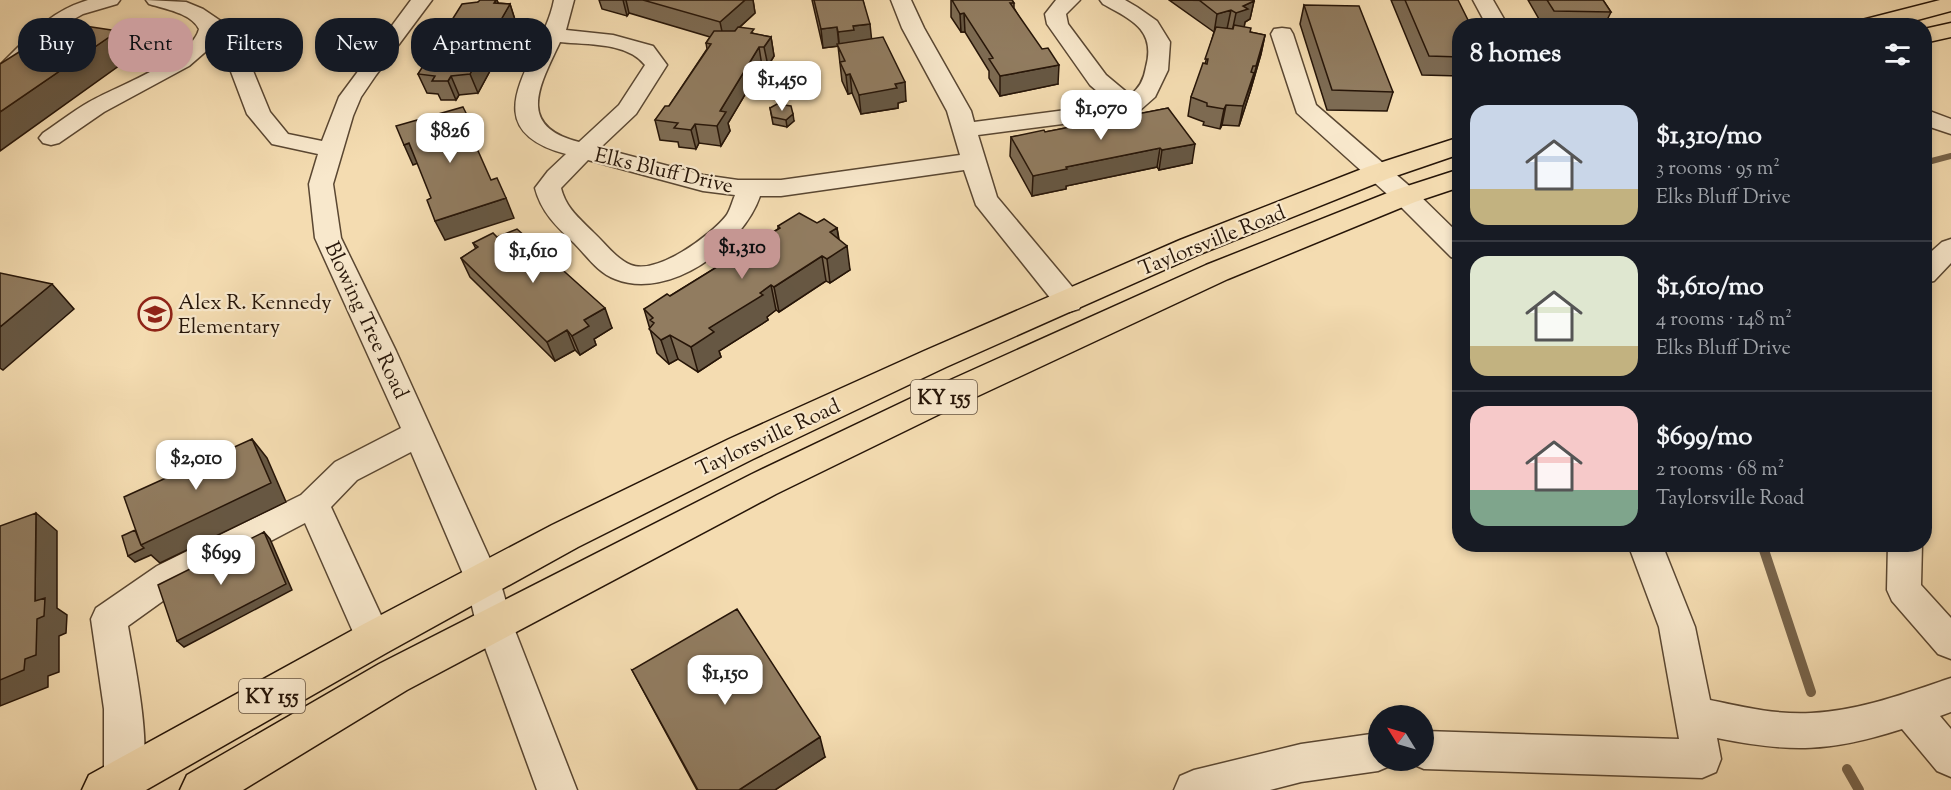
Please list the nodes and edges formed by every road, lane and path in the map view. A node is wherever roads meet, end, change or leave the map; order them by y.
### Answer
1 (110, 0) edge
2 (156, 0) edge
3 (422, 0) edge
4 (564, 0) edge
5 (901, 0) edge
6 (1070, 0) edge
7 (1110, 0) edge
8 (1483, 0) edge
9 (1951, 4) edge
10 (1922, 5) edge
11 (62, 18) edge
12 (1493, 18) edge
13 (1887, 18) edge
14 (204, 19) junction
15 (1951, 30) edge
16 (1282, 34) dead end
17 (1932, 34) edge
18 (554, 35) junction
19 (18, 51) edge
20 (18, 60) edge
21 (0, 62) edge
22 (0, 78) edge
23 (1130, 107) junction
24 (1932, 119) edge
25 (1951, 127) edge
26 (965, 130) junction
27 (51, 138) dead end
28 (1452, 148) edge
29 (332, 150) junction
30 (585, 152) junction
31 (974, 161) junction
32 (1377, 173) junction
33 (1452, 180) edge
34 (750, 189) junction
35 (1405, 196) junction
36 (1452, 243) edge
37 (1951, 248) edge
38 (1932, 266) edge
39 (1069, 302) junction
40 (419, 434) junction
41 (313, 504) junction
42 (1648, 552) edge
43 (1905, 552) edge
44 (483, 581) junction
45 (494, 623) junction
46 (374, 639) junction
47 (1951, 643) edge
48 (1951, 695) edge
49 (1909, 709) junction
50 (1694, 715) junction
51 (1434, 750) edge
52 (1368, 753) edge
53 (1951, 758) edge
54 (114, 784) edge
55 (202, 790) edge
56 (558, 790) edge
57 (1194, 790) edge

1 - 11 street
2 - 14 street
3 - 29 street, Blowing Tree Road
4 - 18 street, Elks Bluff Drive
5 - 26 street
6 - 23 street
7 - 23 street
8 - 12 street
9 - 10 main road
10 - 13 main road
14 - 27 street
14 - 29 street
15 - 17 main road
16 - 32 street
18 - 30 street, Elks Bluff Drive
18 - 30 street
19 - 21 street
20 - 22 street
23 - 26 street
24 - 25 street
26 - 31 street
28 - 32 main road, Taylorsville Road / KY 155
29 - 40 street, Blowing Tree Road
30 - 34 street, Elks Bluff Drive
30 - 34 street
31 - 34 street, Elks Bluff Drive
31 - 39 street
32 - 35 street
32 - 39 main road, Taylorsville Road / KY 155
33 - 35 main road, Taylorsville Road / KY 155
35 - 36 street
35 - 45 main road, Taylorsville Road / KY 155
37 - 38 street
39 - 44 main road, Taylorsville Road / KY 155
40 - 41 street
40 - 44 street, Blowing Tree Road
41 - 46 street
41 - 54 street
42 - 50 street
43 - 47 street
44 - 45 street, Blowing Tree Road
44 - 46 main road, Taylorsville Road / KY 155
45 - 55 main road, Taylorsville Road / KY 155
45 - 56 street, Blowing Tree Road
46 - 54 main road, Taylorsville Road / KY 155
48 - 49 street
49 - 50 street
49 - 53 street
50 - 51 street
52 - 57 street

